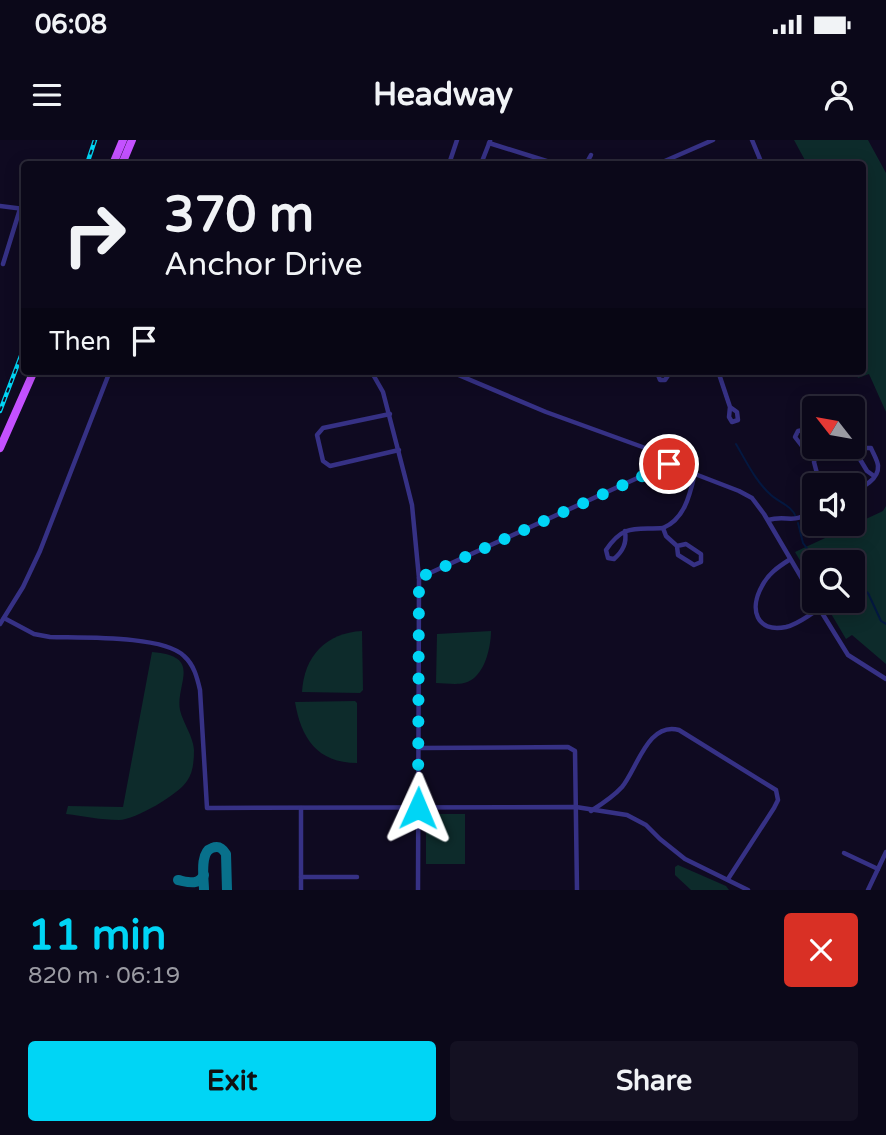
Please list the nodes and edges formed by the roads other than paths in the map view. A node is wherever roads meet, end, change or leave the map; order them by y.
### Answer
1 (123, 140) edge
2 (132, 140) edge
3 (457, 140) edge
4 (713, 140) edge
5 (752, 140) edge
6 (489, 141) edge
7 (592, 155) dead end
8 (114, 161) edge
9 (123, 161) edge
10 (450, 161) edge
11 (482, 161) edge
12 (547, 161) edge
13 (588, 161) edge
14 (665, 161) edge
15 (761, 161) edge
16 (0, 206) edge
17 (21, 209) edge
18 (21, 212) edge
19 (3, 264) dead end
20 (32, 375) edge
21 (38, 375) edge
22 (108, 375) edge
23 (374, 375) edge
24 (458, 375) edge
25 (720, 375) edge
26 (730, 407) dead end
27 (390, 414) junction
28 (15, 418) junction
29 (802, 430) edge
30 (802, 446) edge
31 (0, 448) edge
32 (399, 450) junction
33 (669, 464) junction
34 (695, 474) junction
35 (874, 475) junction
36 (865, 485) edge
37 (802, 518) edge
38 (768, 520) junction
39 (663, 527) junction
40 (625, 531) junction
41 (677, 546) junction
42 (789, 560) junction
43 (419, 578) junction
44 (802, 581) edge
45 (813, 613) edge
46 (822, 613) edge
47 (4, 618) junction
48 (0, 624) edge
49 (886, 679) edge
50 (419, 748) junction
51 (576, 807) junction
52 (301, 808) junction
53 (418, 808) junction
54 (591, 811) junction
55 (886, 852) edge
56 (845, 853) dead end
57 (878, 869) junction
58 (301, 877) junction
59 (358, 877) dead end
60 (728, 879) junction
61 (301, 890) edge
62 (418, 890) edge
63 (577, 890) edge
64 (748, 890) edge
65 (867, 890) edge

1 - 8 main road
2 - 9 main road
3 - 10 street
4 - 14 street
5 - 15 street
6 - 11 street
6 - 12 street
7 - 13 street
16 - 17 street
18 - 19 street
20 - 28 main road
21 - 28 main road
22 - 47 street
23 - 27 street
24 - 33 street
25 - 26 street
27 - 32 street
27 - 32 street
28 - 31 main road
29 - 30 street
32 - 43 street
33 - 34 street
33 - 43 street
34 - 38 street
34 - 39 street
35 - 35 street
35 - 36 street
37 - 38 street
38 - 42 street
39 - 40 street
39 - 41 street
40 - 40 street
41 - 41 street
42 - 44 street
42 - 45 street
43 - 50 street
46 - 49 street
47 - 48 street
47 - 52 street
50 - 51 street
50 - 53 street
51 - 53 street
51 - 54 street
51 - 63 street
52 - 53 street
52 - 58 street
53 - 62 street
54 - 60 street
54 - 60 street
55 - 57 street
56 - 57 street
57 - 65 street
58 - 59 street
58 - 61 street
60 - 64 street

